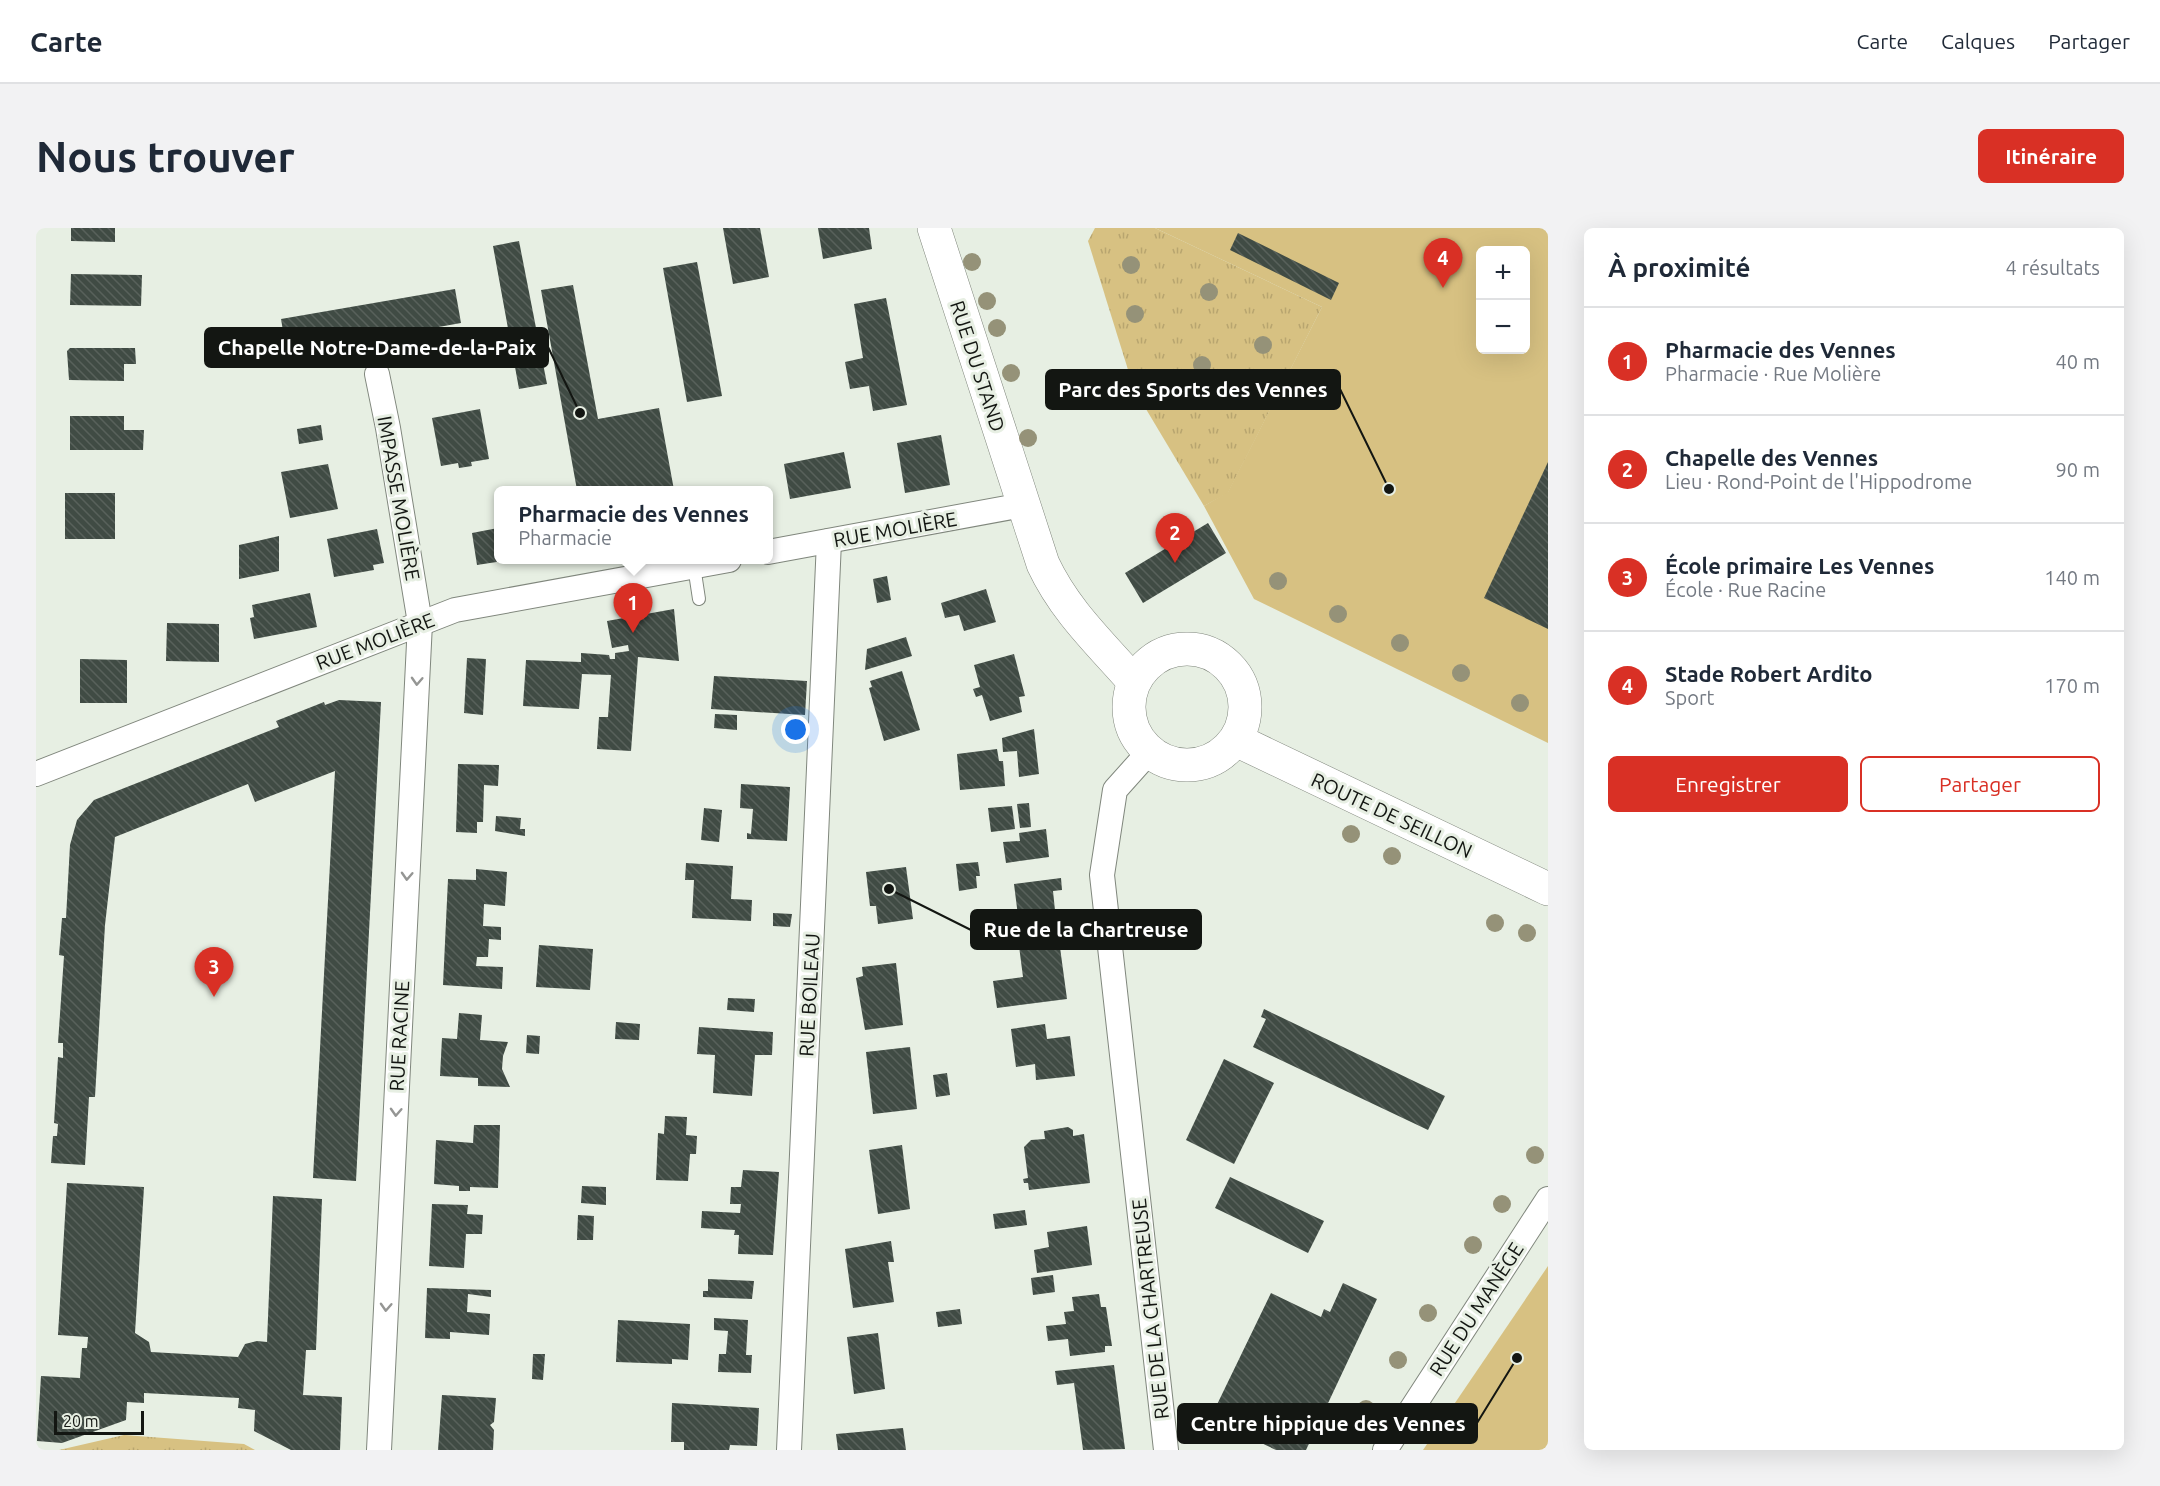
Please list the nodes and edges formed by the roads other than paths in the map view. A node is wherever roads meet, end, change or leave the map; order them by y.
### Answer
1 (934, 228) edge
2 (376, 374) dead end
3 (1023, 504) junction
4 (829, 541) junction
5 (773, 551) edge
6 (706, 564) edge
7 (694, 566) junction
8 (699, 599) dead end
9 (420, 622) junction
10 (1134, 682) junction
11 (1236, 740) junction
12 (1149, 752) junction
13 (36, 774) edge
14 (1548, 889) edge
15 (1548, 1199) edge
16 (379, 1450) edge
17 (789, 1450) edge
18 (1166, 1450) edge
19 (1385, 1450) edge

1 - 3 street, RUE DU STAND
2 - 9 street, IMPASSE MOLIÈRE
3 - 4 street, RUE MOLIÈRE
3 - 10 street
4 - 5 street, RUE MOLIÈRE
4 - 17 street, RUE BOILEAU
6 - 7 street, RUE MOLIÈRE
7 - 8 lane
7 - 9 street, RUE MOLIÈRE
9 - 13 street, RUE MOLIÈRE
9 -> 16 street, RUE RACINE
10 - 11 street
10 - 12 street
11 - 12 street
11 - 14 street, ROUTE DE SEILLON
12 - 18 street, RUE DE LA CHARTREUSE
15 - 19 street, RUE DU MANÈGE

